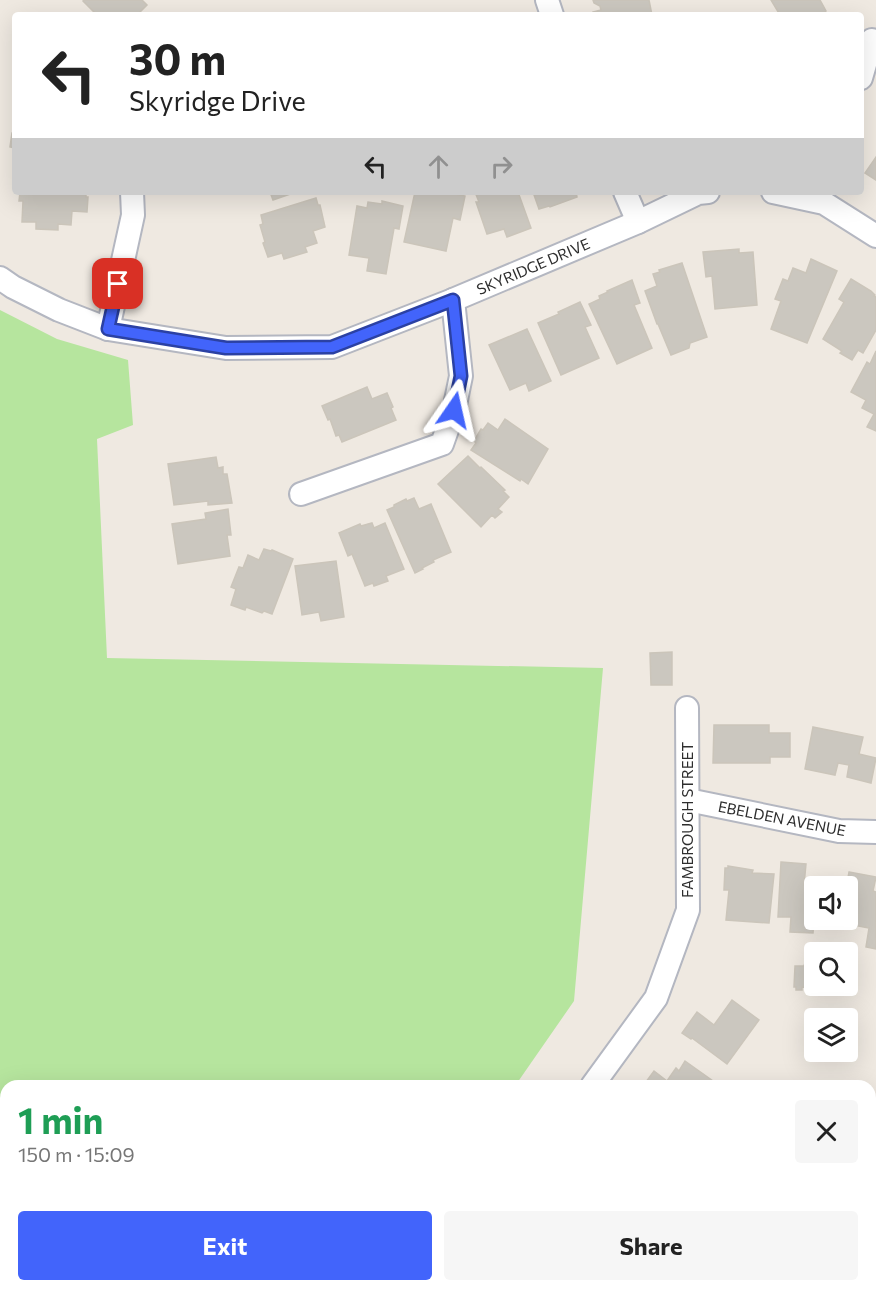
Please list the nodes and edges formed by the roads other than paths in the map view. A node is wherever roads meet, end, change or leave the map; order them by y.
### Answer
1 (872, 40) dead end
2 (864, 68) edge
3 (132, 195) edge
4 (626, 195) edge
5 (694, 195) edge
6 (800, 195) edge
7 (826, 198) edge
8 (638, 222) junction
9 (876, 236) edge
10 (0, 278) edge
11 (453, 300) junction
12 (108, 329) junction
13 (301, 494) dead end
14 (687, 708) dead end
15 (688, 800) junction
16 (876, 832) edge
17 (596, 1080) edge

1 - 2 street
3 - 12 street
4 - 8 street
5 - 8 street, SKYRIDGE DRIVE
6 - 7 street
7 - 9 street
8 - 11 street, SKYRIDGE DRIVE
10 - 12 street, SKYRIDGE DRIVE
11 - 12 street, SKYRIDGE DRIVE
11 - 13 street
14 - 15 street, FAMBROUGH STREET
15 - 16 street, EBELDEN AVENUE
15 - 17 street, FAMBROUGH STREET

